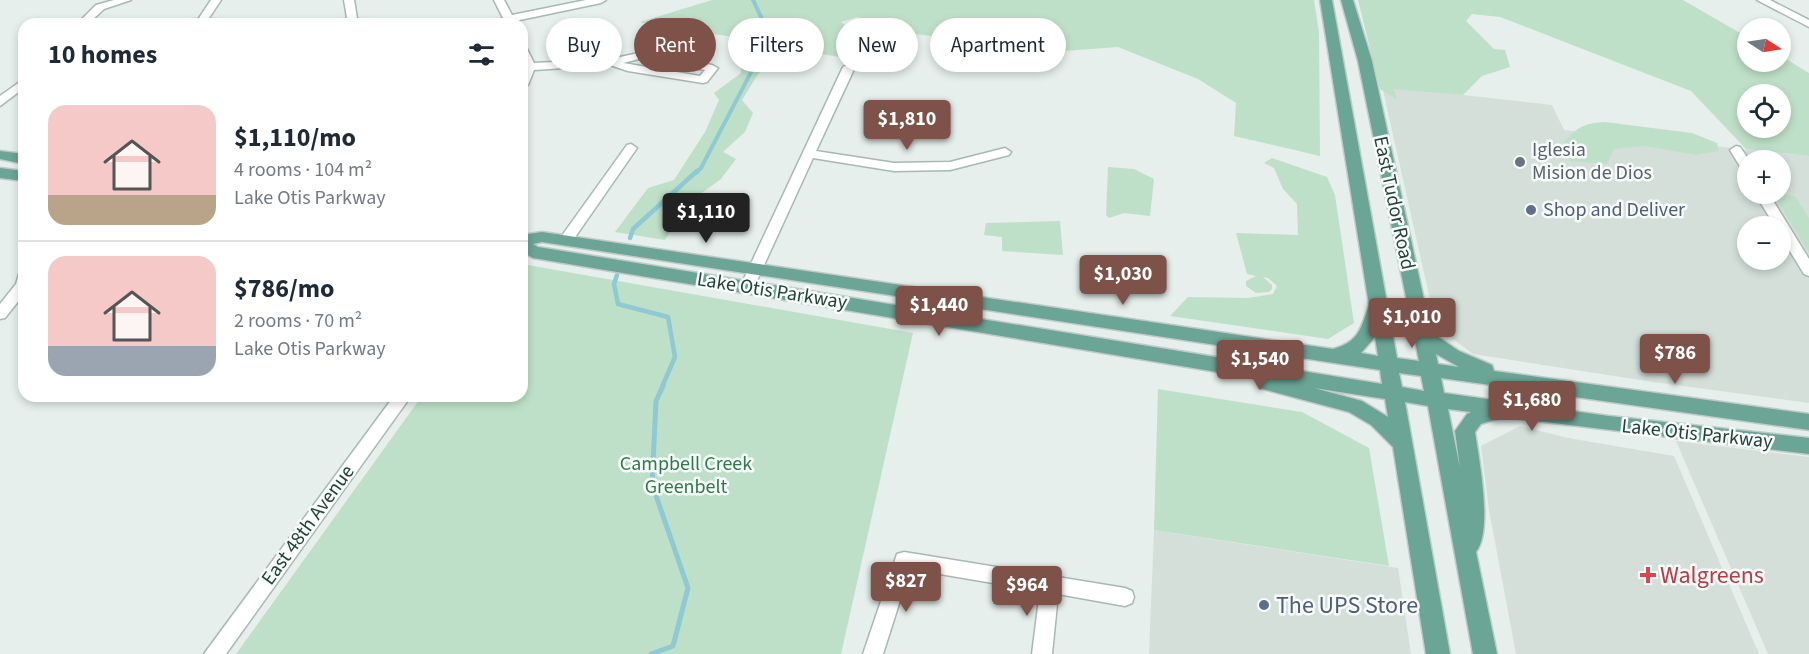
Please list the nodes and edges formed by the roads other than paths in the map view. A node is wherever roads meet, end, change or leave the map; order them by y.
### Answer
1 (126, 0) edge
2 (216, 0) edge
3 (350, 0) edge
4 (499, 0) edge
5 (601, 0) edge
6 (1326, 0) edge
7 (1347, 0) edge
8 (1762, 0) edge
9 (88, 18) edge
10 (204, 18) edge
11 (352, 18) edge
12 (508, 18) edge
13 (523, 18) edge
14 (1809, 24) edge
15 (528, 62) edge
16 (611, 62) joint
17 (546, 66) edge
18 (530, 67) junction
19 (528, 72) edge
20 (847, 72) edge
21 (18, 87) edge
22 (0, 102) edge
23 (631, 148) dead end
24 (1005, 152) dead end
25 (810, 154) junction
26 (0, 155) edge
27 (18, 158) edge
28 (0, 173) edge
29 (18, 175) edge
30 (1768, 204) edge
31 (528, 240) edge
32 (566, 240) junction
33 (528, 247) edge
34 (756, 269) junction
35 (1809, 271) edge
36 (747, 287) junction
37 (18, 291) edge
38 (1379, 301) junction
39 (0, 314) edge
40 (1422, 335) junction
41 (1332, 356) junction
42 (1389, 364) junction
43 (1219, 366) junction
44 (1429, 370) junction
45 (1524, 383) junction
46 (1395, 392) junction
47 (1435, 398) junction
48 (399, 402) edge
49 (1505, 409) junction
50 (1809, 422) edge
51 (1403, 445) junction
52 (1809, 446) edge
53 (1468, 558) junction
54 (1050, 585) junction
55 (1125, 597) dead end
56 (213, 654) edge
57 (873, 654) edge
58 (1042, 654) edge
59 (1438, 654) edge
60 (1485, 654) edge

1 - 9 street
2 - 10 street
3 - 11 street
4 - 12 street
5 - 13 street
6 - 38 main road, East Tudor Road
7 - 40 main road, East Tudor Road
8 - 14 street
15 - 18 street
16 - 16 street
17 - 18 street
18 - 19 street
20 - 25 street
21 - 22 street
23 - 32 street
24 - 25 street
25 - 34 street
26 - 27 main road
28 - 29 main road
30 - 35 street
31 - 32 main road, Lake Otis Parkway
32 - 34 main road, Lake Otis Parkway
33 - 36 main road, Lake Otis Parkway
34 - 36 street
34 - 41 main road, Lake Otis Parkway
36 - 43 main road, Lake Otis Parkway
37 - 39 street
38 - 41 main road
38 - 42 main road, East Tudor Road
40 - 44 main road, East Tudor Road
40 - 45 main road
41 - 42 main road, Lake Otis Parkway
42 - 44 main road, Lake Otis Parkway
42 - 46 main road, East Tudor Road
43 - 46 main road, Lake Otis Parkway
43 - 51 main road
44 - 45 main road, Lake Otis Parkway
44 - 47 main road, East Tudor Road
45 - 50 main road, Lake Otis Parkway
46 - 47 main road, Lake Otis Parkway
46 - 51 main road, East Tudor Road
47 - 49 main road, Lake Otis Parkway
47 - 53 main road, East Tudor Road
48 - 56 street, East 48th Avenue
49 - 52 main road, Lake Otis Parkway
49 - 53 main road
51 - 59 main road, East Tudor Road
53 - 60 main road, East Tudor Road
54 - 55 street
54 - 57 street
54 - 58 street

